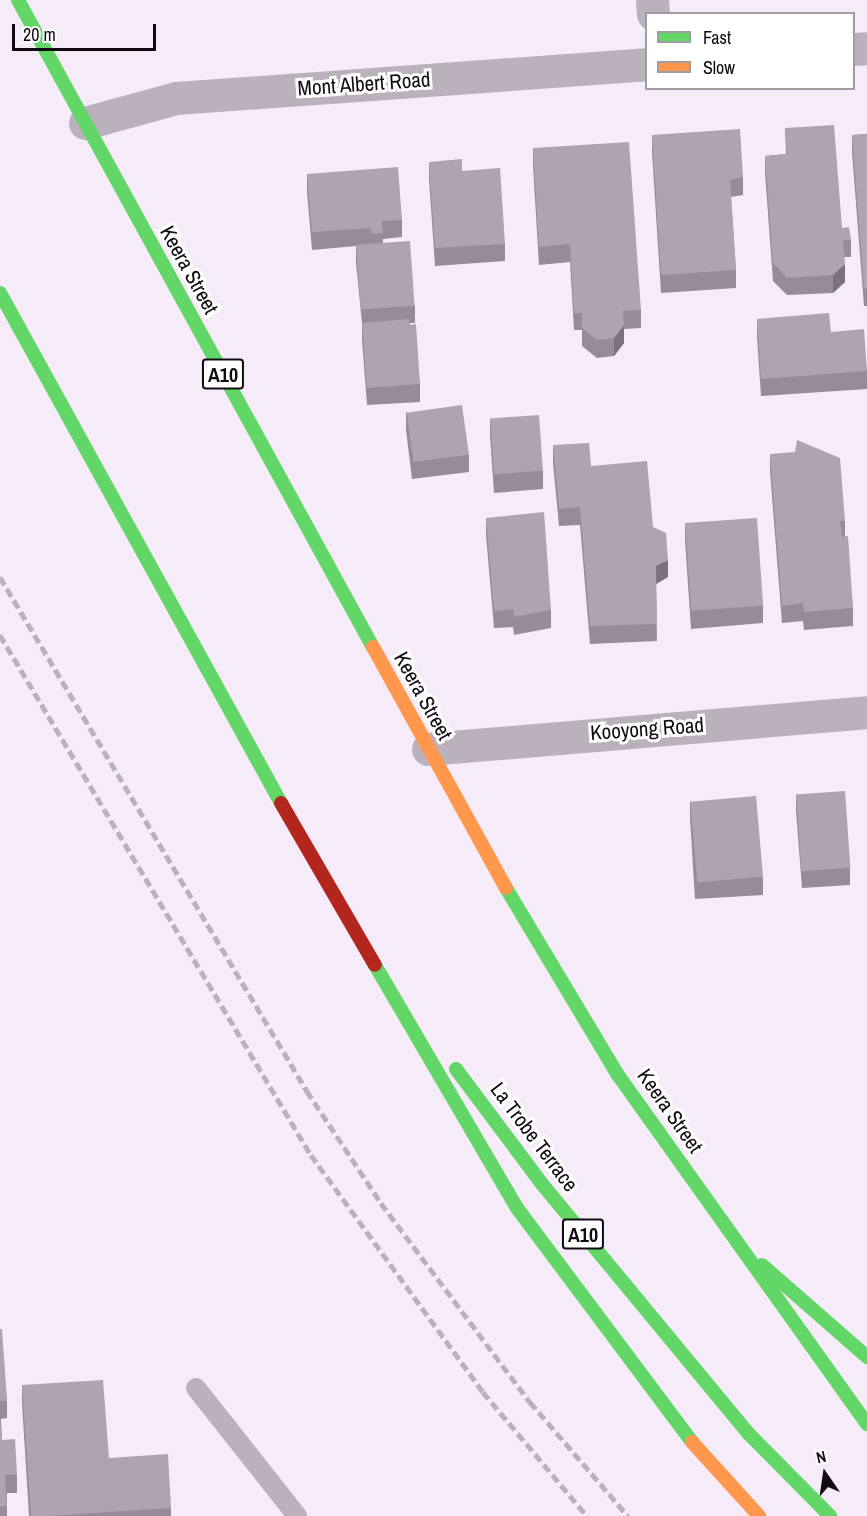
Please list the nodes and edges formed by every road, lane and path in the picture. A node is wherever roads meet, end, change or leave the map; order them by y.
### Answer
1 (18, 0) edge
2 (645, 64) edge
3 (85, 123) junction
4 (0, 292) edge
5 (867, 712) edge
6 (428, 748) junction
7 (357, 936) junction
8 (751, 1256) junction
9 (867, 1357) edge
10 (196, 1388) dead end
11 (867, 1424) edge
12 (297, 1516) edge
13 (759, 1516) edge
14 (830, 1516) edge

1 - 3 main road, Keera Street / A10
2 - 3 street, Mont Albert Road
3 - 6 main road, Keera Street / A10
4 - 7 main road, A10
5 - 6 street, Kooyong Road
6 - 8 main road, Keera Street / A10
7 - 13 main road
7 - 14 main road, La Trobe Terrace / A10
8 - 9 main road, Keera Street
8 - 11 main road, A10
10 - 12 lane

